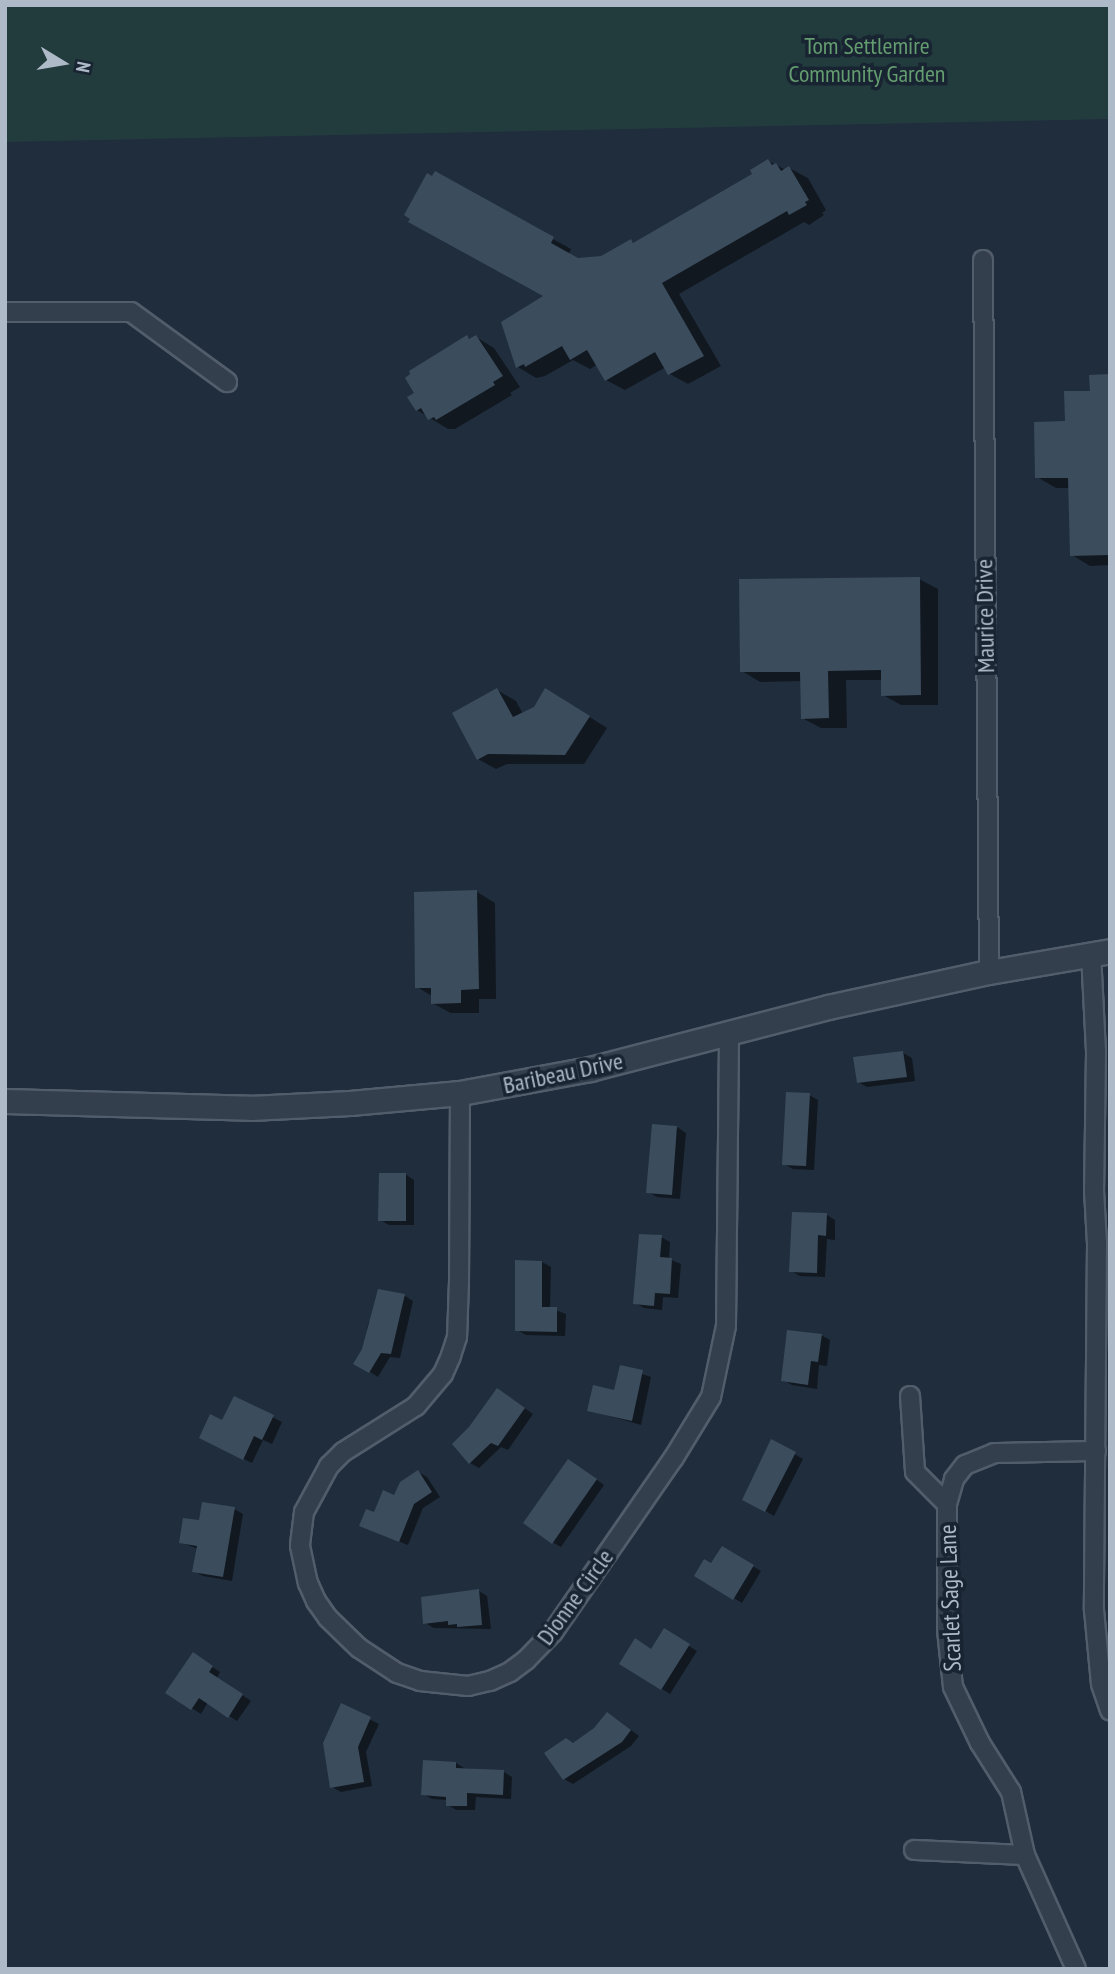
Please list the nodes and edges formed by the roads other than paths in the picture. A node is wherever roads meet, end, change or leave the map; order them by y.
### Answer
1 (983, 260) dead end
2 (5, 312) edge
3 (227, 382) dead end
4 (1100, 952) edge
5 (989, 972) junction
6 (729, 1032) junction
7 (460, 1093) junction
8 (5, 1101) edge
9 (910, 1396) dead end
10 (1103, 1409) edge
11 (1096, 1451) junction
12 (947, 1504) junction
13 (1110, 1710) edge
14 (914, 1850) dead end
15 (1025, 1856) junction
16 (1076, 1969) edge

1 - 5 street, Maurice Drive
2 - 3 street
4 - 5 street, Baribeau Drive
4 - 10 street
5 - 6 street, Baribeau Drive
6 - 7 street, Baribeau Drive
6 - 7 street, Dionne Circle
7 - 8 street, Baribeau Drive
9 - 12 street
10 - 11 street
11 - 12 street, Scarlet Sage Lane
11 - 13 street
12 - 15 street, Scarlet Sage Lane
14 - 15 street
15 - 16 street, Scarlet Sage Lane

